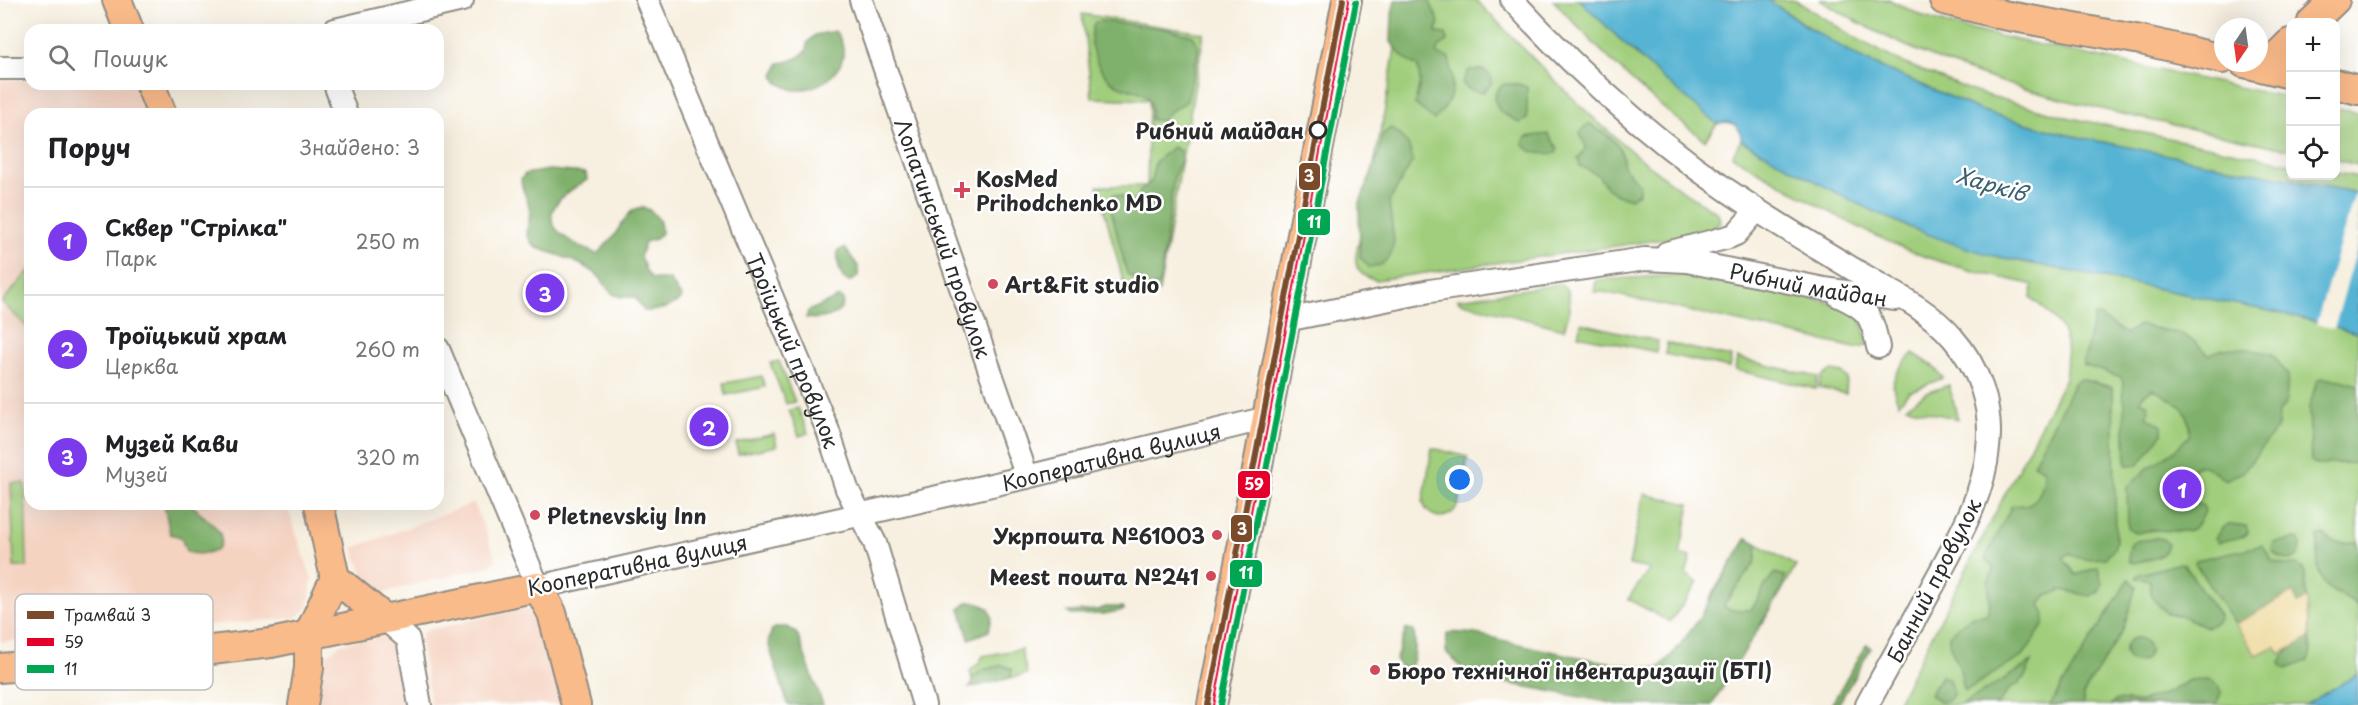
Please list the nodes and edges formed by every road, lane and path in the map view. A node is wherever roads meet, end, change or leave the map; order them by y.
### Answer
1 (117, 0) edge
2 (462, 0) edge
3 (647, 0) edge
4 (861, 0) edge
5 (1347, 0) edge
6 (1512, 0) edge
7 (1944, 0) edge
8 (2335, 0) edge
9 (2316, 18) edge
10 (127, 24) edge
11 (360, 24) edge
12 (2286, 47) edge
13 (2214, 56) edge
14 (2268, 67) edge
15 (0, 68) edge
16 (24, 68) edge
17 (2340, 85) edge
18 (152, 90) edge
19 (337, 90) edge
20 (2358, 90) edge
21 (160, 108) edge
22 (344, 108) edge
23 (1757, 210) junction
24 (1736, 234) junction
25 (1645, 259) junction
26 (1733, 270) junction
27 (1824, 289) junction
28 (1908, 301) junction
29 (1286, 320) junction
30 (1878, 347) dead end
31 (444, 363) edge
32 (1268, 418) junction
33 (1027, 477) junction
34 (320, 510) edge
35 (861, 514) junction
36 (335, 578) junction
37 (538, 586) junction
38 (384, 618) junction
39 (309, 634) junction
40 (213, 650) edge
41 (15, 667) edge
42 (0, 668) edge
43 (303, 705) edge
44 (420, 705) edge
45 (576, 705) edge
46 (924, 705) edge
47 (1212, 705) edge
48 (1867, 705) edge

1 - 10 main road
2 - 11 street
3 - 35 street, Троїцький провулок
4 - 33 street, Лопатинський провулок
5 - 29 main road
6 - 23 street, Рибний майдан
7 - 13 main road
8 - 9 main road
12 - 14 main road
15 - 16 street
17 - 20 main road
18 - 21 main road
19 - 22 street
23 - 24 street
23 - 28 street, Рибний майдан
24 - 25 street
24 - 26 street
25 - 26 street, Рибний майдан
25 - 29 street, Рибний майдан
26 - 27 street, Рибний майдан
27 - 28 street, Рибний майдан
27 - 30 street
28 - 48 street, Банний провулок
29 - 32 main road
31 - 37 street
32 - 33 street, Кооперативна вулиця
32 - 47 main road
33 - 35 street, Кооперативна вулиця
34 - 36 main road
35 - 37 street, Кооперативна вулиця
35 - 46 street, Троїцький провулок
36 - 38 main road
36 - 39 main road
37 - 38 main road, Кооперативна вулиця
37 - 45 main road
38 - 39 main road, Кооперативна вулиця
38 - 44 street
39 - 40 main road, Кооперативна вулиця
39 - 43 main road
41 - 42 main road, Кооперативна вулиця

